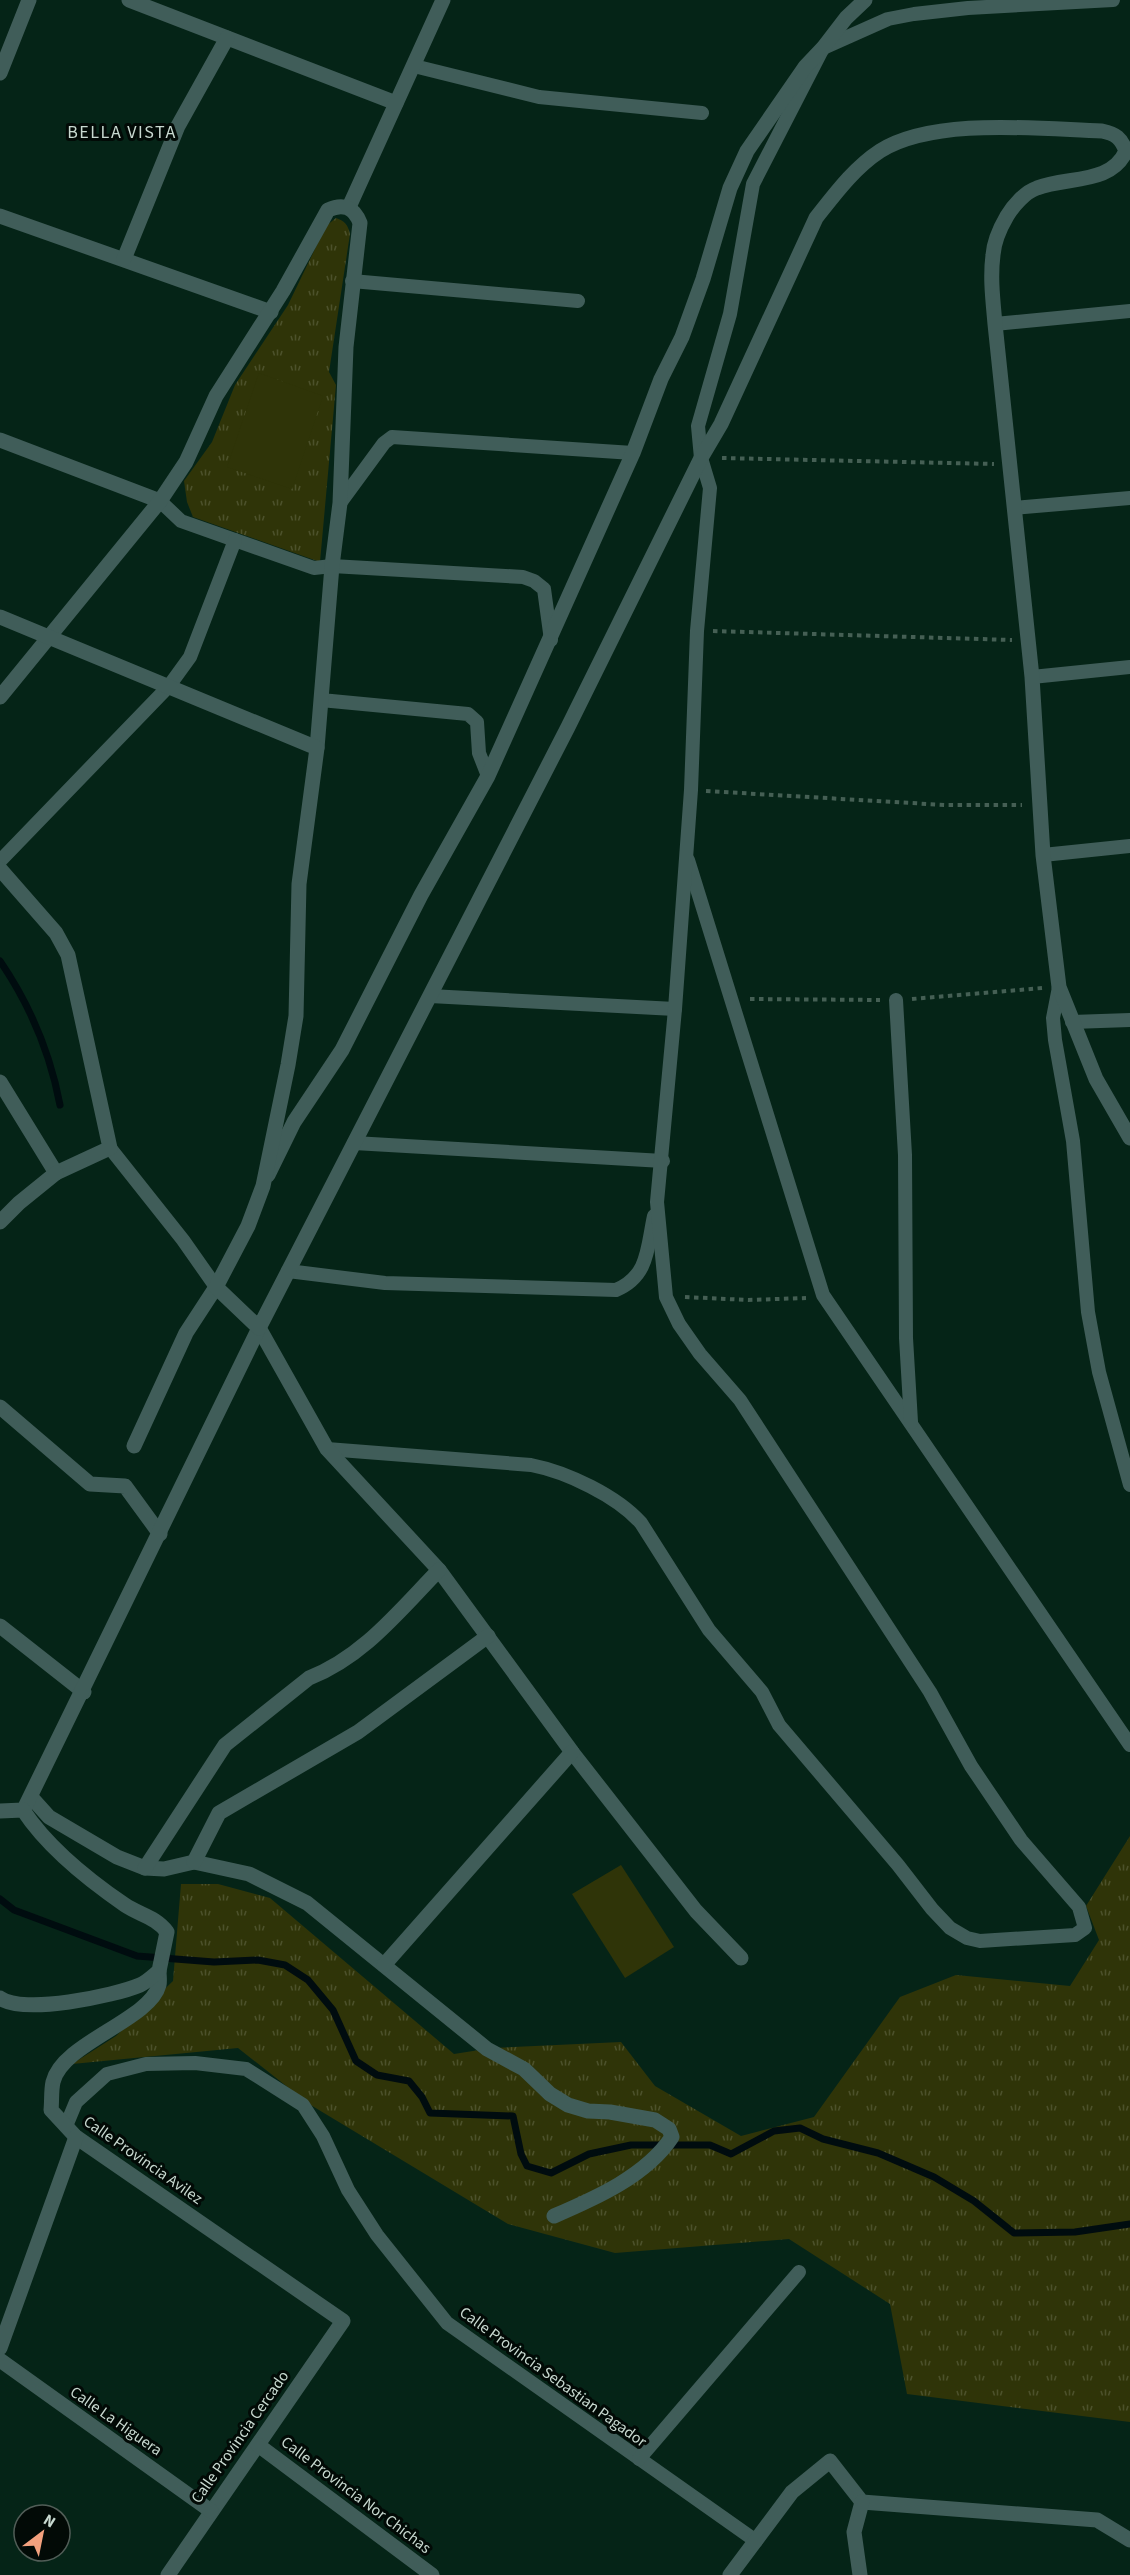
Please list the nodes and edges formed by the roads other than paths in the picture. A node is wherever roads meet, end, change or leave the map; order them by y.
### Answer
1 (29, 0) edge
2 (129, 0) edge
3 (443, 0) edge
4 (864, 0) edge
5 (1113, 0) edge
6 (227, 38) junction
7 (823, 48) junction
8 (414, 66) junction
9 (0, 73) edge
10 (396, 102) junction
11 (702, 113) dead end
12 (1128, 151) edge
13 (349, 207) junction
14 (0, 216) edge
15 (124, 259) junction
16 (352, 280) junction
17 (578, 301) dead end
18 (1130, 311) edge
19 (271, 312) junction
20 (994, 324) junction
21 (0, 440) edge
22 (633, 453) junction
23 (700, 458) junction
24 (1130, 498) edge
25 (160, 501) junction
26 (340, 503) junction
27 (1014, 508) junction
28 (236, 540) junction
29 (332, 566) junction
30 (0, 617) edge
31 (48, 637) junction
32 (550, 640) junction
33 (1130, 667) edge
34 (1032, 677) junction
35 (169, 687) junction
36 (0, 697) edge
37 (321, 700) junction
38 (317, 748) junction
39 (488, 776) junction
40 (1130, 846) edge
41 (685, 850) junction
42 (1043, 855) junction
43 (0, 861) edge
44 (0, 869) edge
45 (1059, 987) junction
46 (430, 996) junction
47 (896, 1000) dead end
48 (675, 1009) junction
49 (1130, 1020) edge
50 (1072, 1022) junction
51 (0, 1082) edge
52 (1130, 1138) edge
53 (354, 1143) junction
54 (110, 1148) junction
55 (663, 1161) junction
56 (56, 1173) junction
57 (263, 1186) junction
58 (657, 1202) junction
59 (0, 1222) edge
60 (288, 1271) junction
61 (216, 1287) junction
62 (259, 1328) junction
63 (0, 1407) edge
64 (911, 1422) junction
65 (134, 1446) dead end
66 (327, 1449) junction
67 (1130, 1485) edge
68 (160, 1534) junction
69 (439, 1570) junction
70 (0, 1626) edge
71 (488, 1636) junction
72 (84, 1692) junction
73 (1130, 1745) edge
74 (572, 1752) junction
75 (27, 1803) junction
76 (0, 1811) edge
77 (194, 1862) junction
78 (145, 1868) junction
79 (741, 1958) dead end
80 (384, 1965) junction
81 (159, 1971) junction
82 (0, 1998) edge
83 (71, 2132) junction
84 (554, 2216) dead end
85 (800, 2272) dead end
86 (343, 2321) joint
87 (0, 2348) edge
88 (0, 2360) edge
89 (258, 2445) junction
90 (639, 2459) junction
91 (862, 2502) junction
92 (211, 2511) junction
93 (1130, 2540) edge
94 (756, 2541) junction
95 (168, 2575) edge
96 (432, 2575) edge
97 (730, 2575) edge
98 (860, 2575) edge

1 - 9 street
2 - 6 street
3 - 8 street
4 - 7 street
5 - 7 lane
6 - 10 street
6 - 15 street
7 - 22 street
7 - 23 lane
8 - 10 street
8 - 11 lane
10 - 13 street
12 - 20 street
12 - 23 street
13 - 16 street
13 - 19 street
14 - 15 street
15 - 19 street
16 - 17 lane
16 - 26 street
18 - 20 lane
19 - 25 street
20 - 27 street
21 - 25 street
22 - 26 lane
22 - 32 street
23 - 41 lane
23 - 46 street
24 - 27 lane
25 - 28 lane
25 - 31 street
26 - 29 street
27 - 34 street
28 - 29 lane
28 - 35 lane
29 - 32 lane
29 - 37 street
30 - 31 street
31 - 35 street
31 - 36 street
32 - 39 street
33 - 34 lane
34 - 42 street
35 - 38 street
35 - 43 lane
37 - 38 street
37 - 39 lane
38 - 57 street
39 - 57 street
40 - 42 lane
41 - 48 lane
41 - 64 lane
42 - 45 street
44 - 54 street
45 - 50 street
45 - 67 lane
46 - 48 lane
46 - 53 street
47 - 64 lane
48 - 55 lane
49 - 50 lane
50 - 52 street
51 - 56 street
53 - 55 lane
53 - 60 street
54 - 56 street
54 - 61 lane
55 - 58 lane
56 - 59 street
57 - 61 street
58 - 60 lane
58 - 66 lane
60 - 62 street
61 - 62 street
61 - 65 street
62 - 66 street
62 - 68 street
63 - 68 street
64 - 73 lane
66 - 69 street
68 - 72 street
69 - 71 street
69 - 78 street
70 - 72 street
71 - 74 street
71 - 77 street
72 - 75 street
74 - 79 street
74 - 80 street
75 - 76 street
75 - 78 street
75 - 81 street, Calle Provincia Avilez
77 - 78 street
77 - 80 street
80 - 84 street
81 - 82 street
81 - 83 street, Calle Provincia Avilez
83 - 86 street, Calle Provincia Avilez
83 - 87 street
83 - 90 lane, Calle Provincia Sebastian Pagador
85 - 90 lane
86 - 89 street, Calle Provincia Cercado
88 - 92 street, Calle La Higuera
89 - 92 street, Calle Provincia Cercado
89 - 96 street, Calle Provincia Nor Chichas
90 - 94 lane, Calle Provincia Sebastian Pagador
91 - 93 street
91 - 94 street
91 - 98 street
92 - 95 street, Calle Provincia Cercado
94 - 97 street

